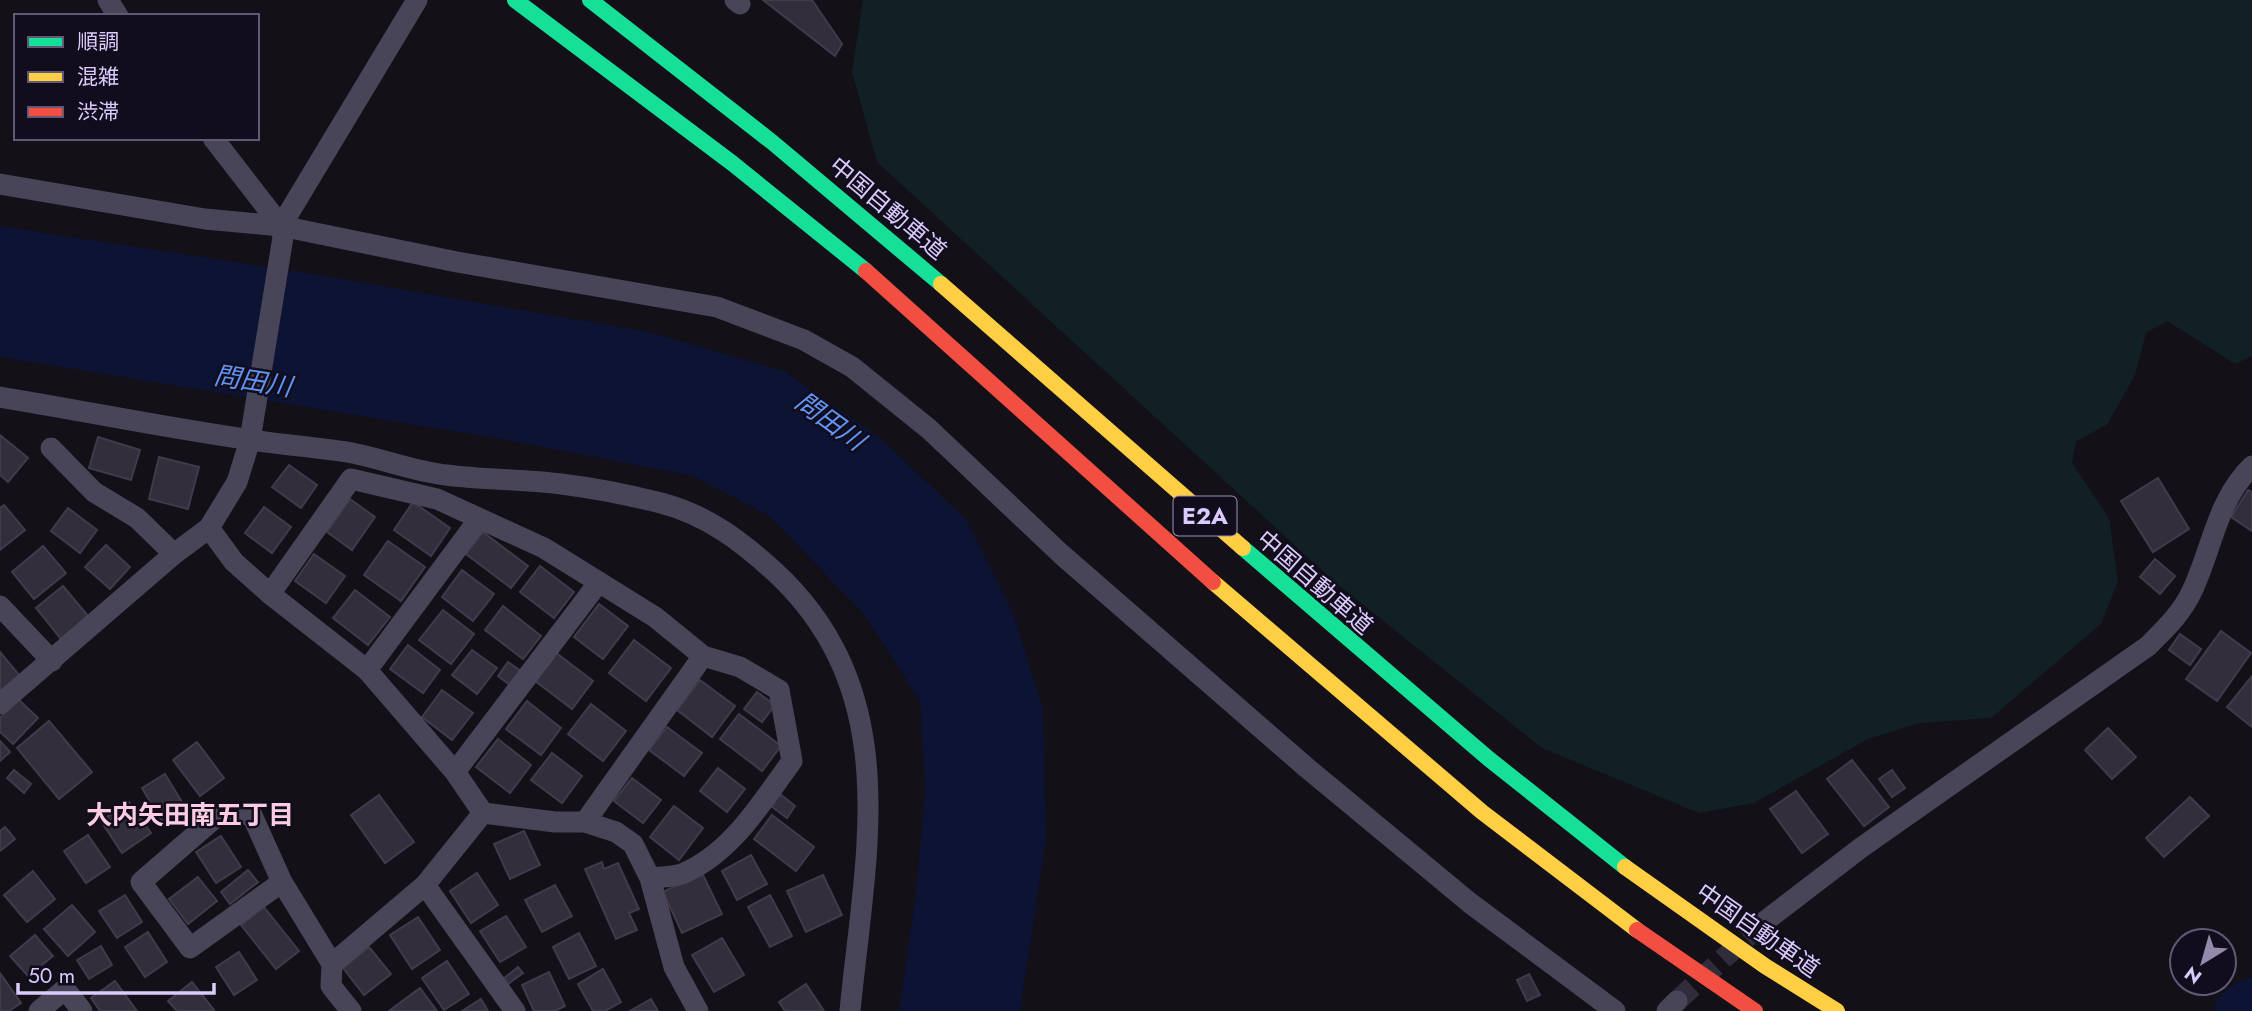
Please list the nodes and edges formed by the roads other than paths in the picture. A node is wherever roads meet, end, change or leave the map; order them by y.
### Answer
1 (417, 0) edge
2 (515, 0) edge
3 (590, 0) edge
4 (214, 140) edge
5 (0, 184) edge
6 (282, 231) junction
7 (0, 397) edge
8 (251, 434) junction
9 (51, 448) dead end
10 (2252, 466) edge
11 (479, 519) junction
12 (209, 528) junction
13 (173, 554) junction
14 (599, 582) junction
15 (270, 594) junction
16 (0, 606) edge
17 (703, 656) junction
18 (52, 661) junction
19 (367, 670) junction
20 (0, 704) edge
21 (455, 772) junction
22 (483, 813) junction
23 (585, 822) junction
24 (650, 878) junction
25 (282, 882) junction
26 (425, 886) junction
27 (1760, 925) tunnel mouth
28 (332, 964) junction
29 (39, 1011) edge
30 (82, 1011) edge
31 (351, 1011) edge
32 (515, 1011) edge
33 (698, 1011) edge
34 (850, 1011) edge
35 (1615, 1011) edge
36 (1755, 1011) edge
37 (1837, 1011) edge

1 - 6 street
2 - 36 highway, E2A
3 - 37 highway, 中国自動車道 / E2A
4 - 6 street
5 - 6 street
6 - 8 street
6 - 35 street
7 - 8 street
8 - 12 street
8 - 34 street
9 - 13 street
10 - 27 street
11 - 14 street
11 - 15 street
11 - 19 street
12 - 13 street
12 - 15 street
13 - 18 street
14 - 17 street
14 - 21 street
15 - 19 street
16 - 18 street
17 - 23 street
17 - 24 street
18 - 20 street
19 - 21 street
21 - 22 street
22 - 23 street
22 - 26 street
23 - 24 street
24 - 33 street
25 - 25 street
25 - 28 street
26 - 28 street
26 - 32 street
28 - 31 street
29 - 30 street

